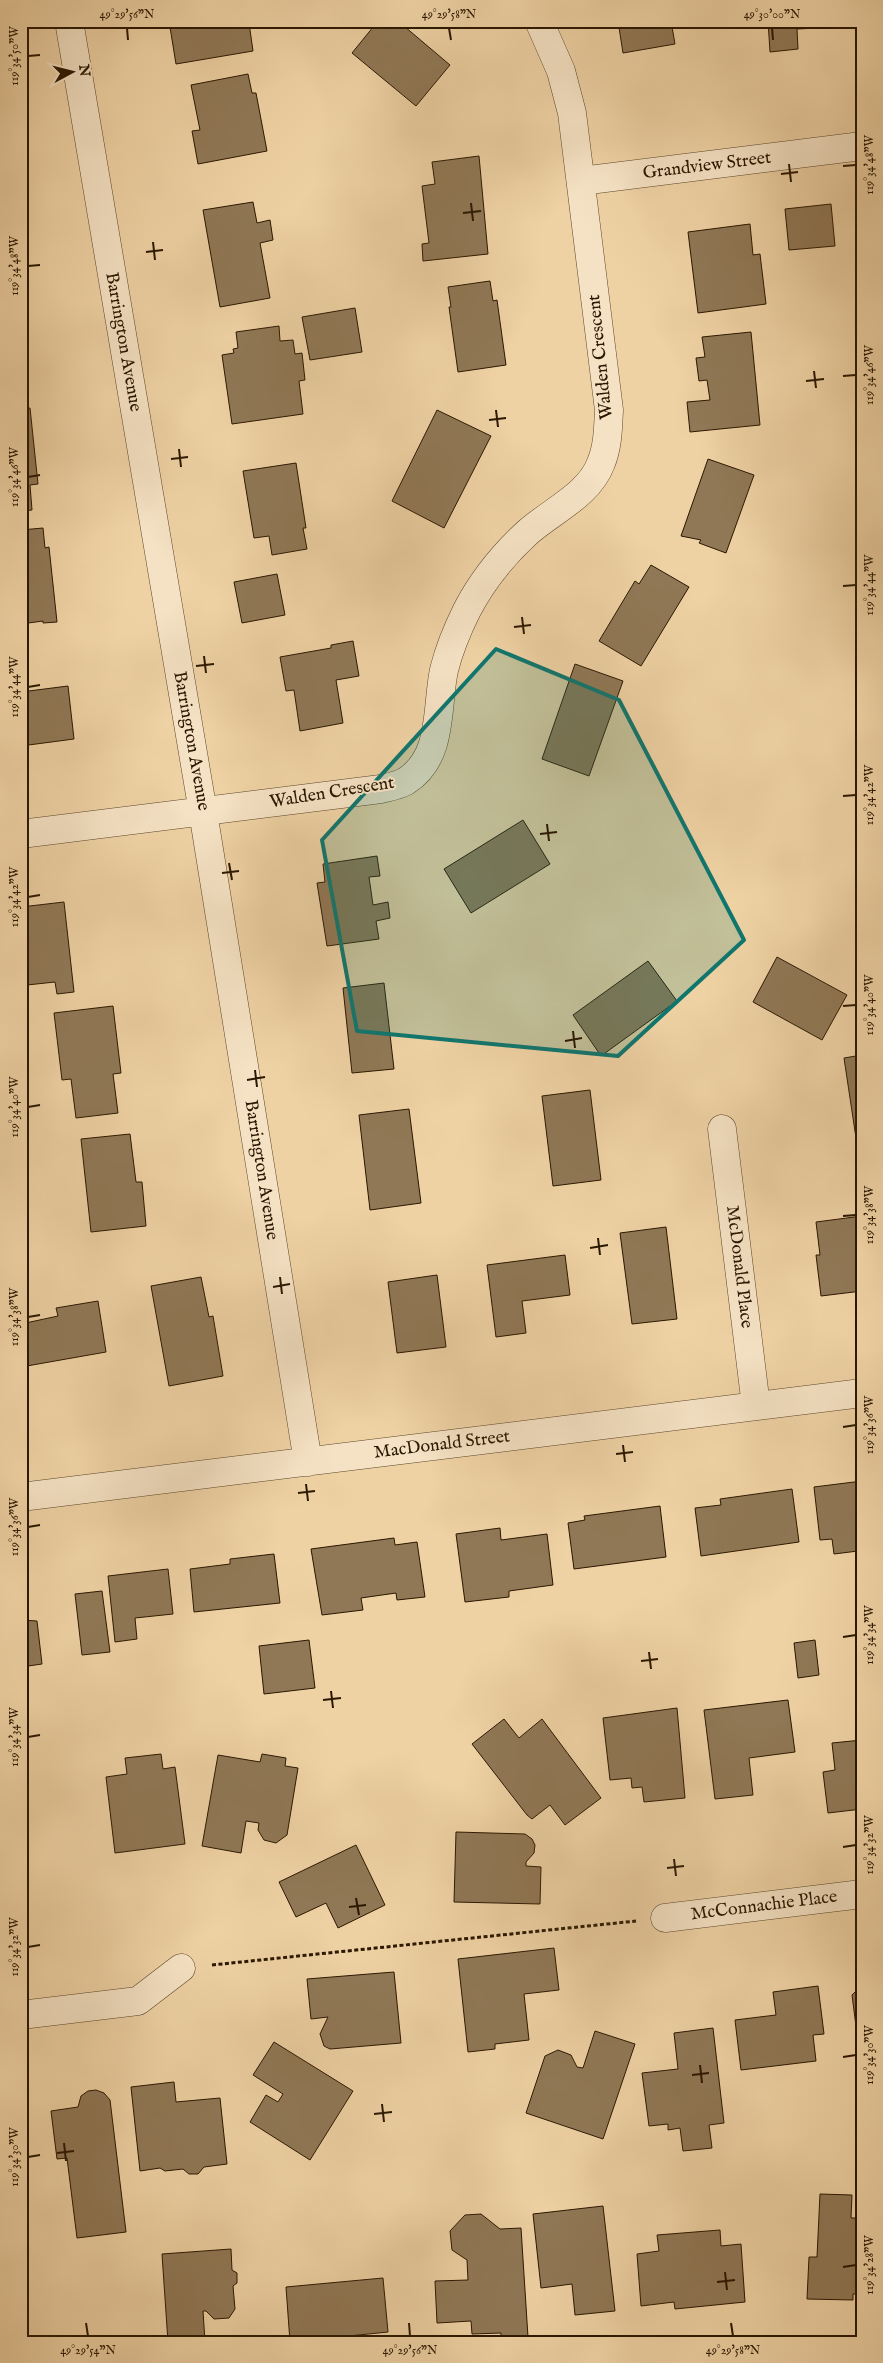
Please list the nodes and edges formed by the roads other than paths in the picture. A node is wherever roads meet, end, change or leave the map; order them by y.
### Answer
1 (69, 21) edge
2 (539, 21) edge
3 (862, 146) edge
4 (581, 182) junction
5 (203, 812) junction
6 (21, 834) edge
7 (722, 1129) dead end
8 (862, 1393) edge
9 (756, 1406) junction
10 (308, 1462) junction
11 (21, 1497) edge
12 (862, 1894) edge
13 (666, 1918) road end
14 (181, 1968) road end
15 (21, 2015) edge

1 - 5 street, Barrington Avenue
2 - 4 street, Walden Crescent
3 - 4 street, Grandview Street
4 - 5 street, Walden Crescent
5 - 6 street, Walden Crescent
5 - 10 street, Barrington Avenue
7 - 9 street, McDonald Place
8 - 9 street, MacDonald Street
9 - 10 street, MacDonald Street
10 - 11 street, MacDonald Street
12 - 13 street, McConnachie Place
14 - 15 street

